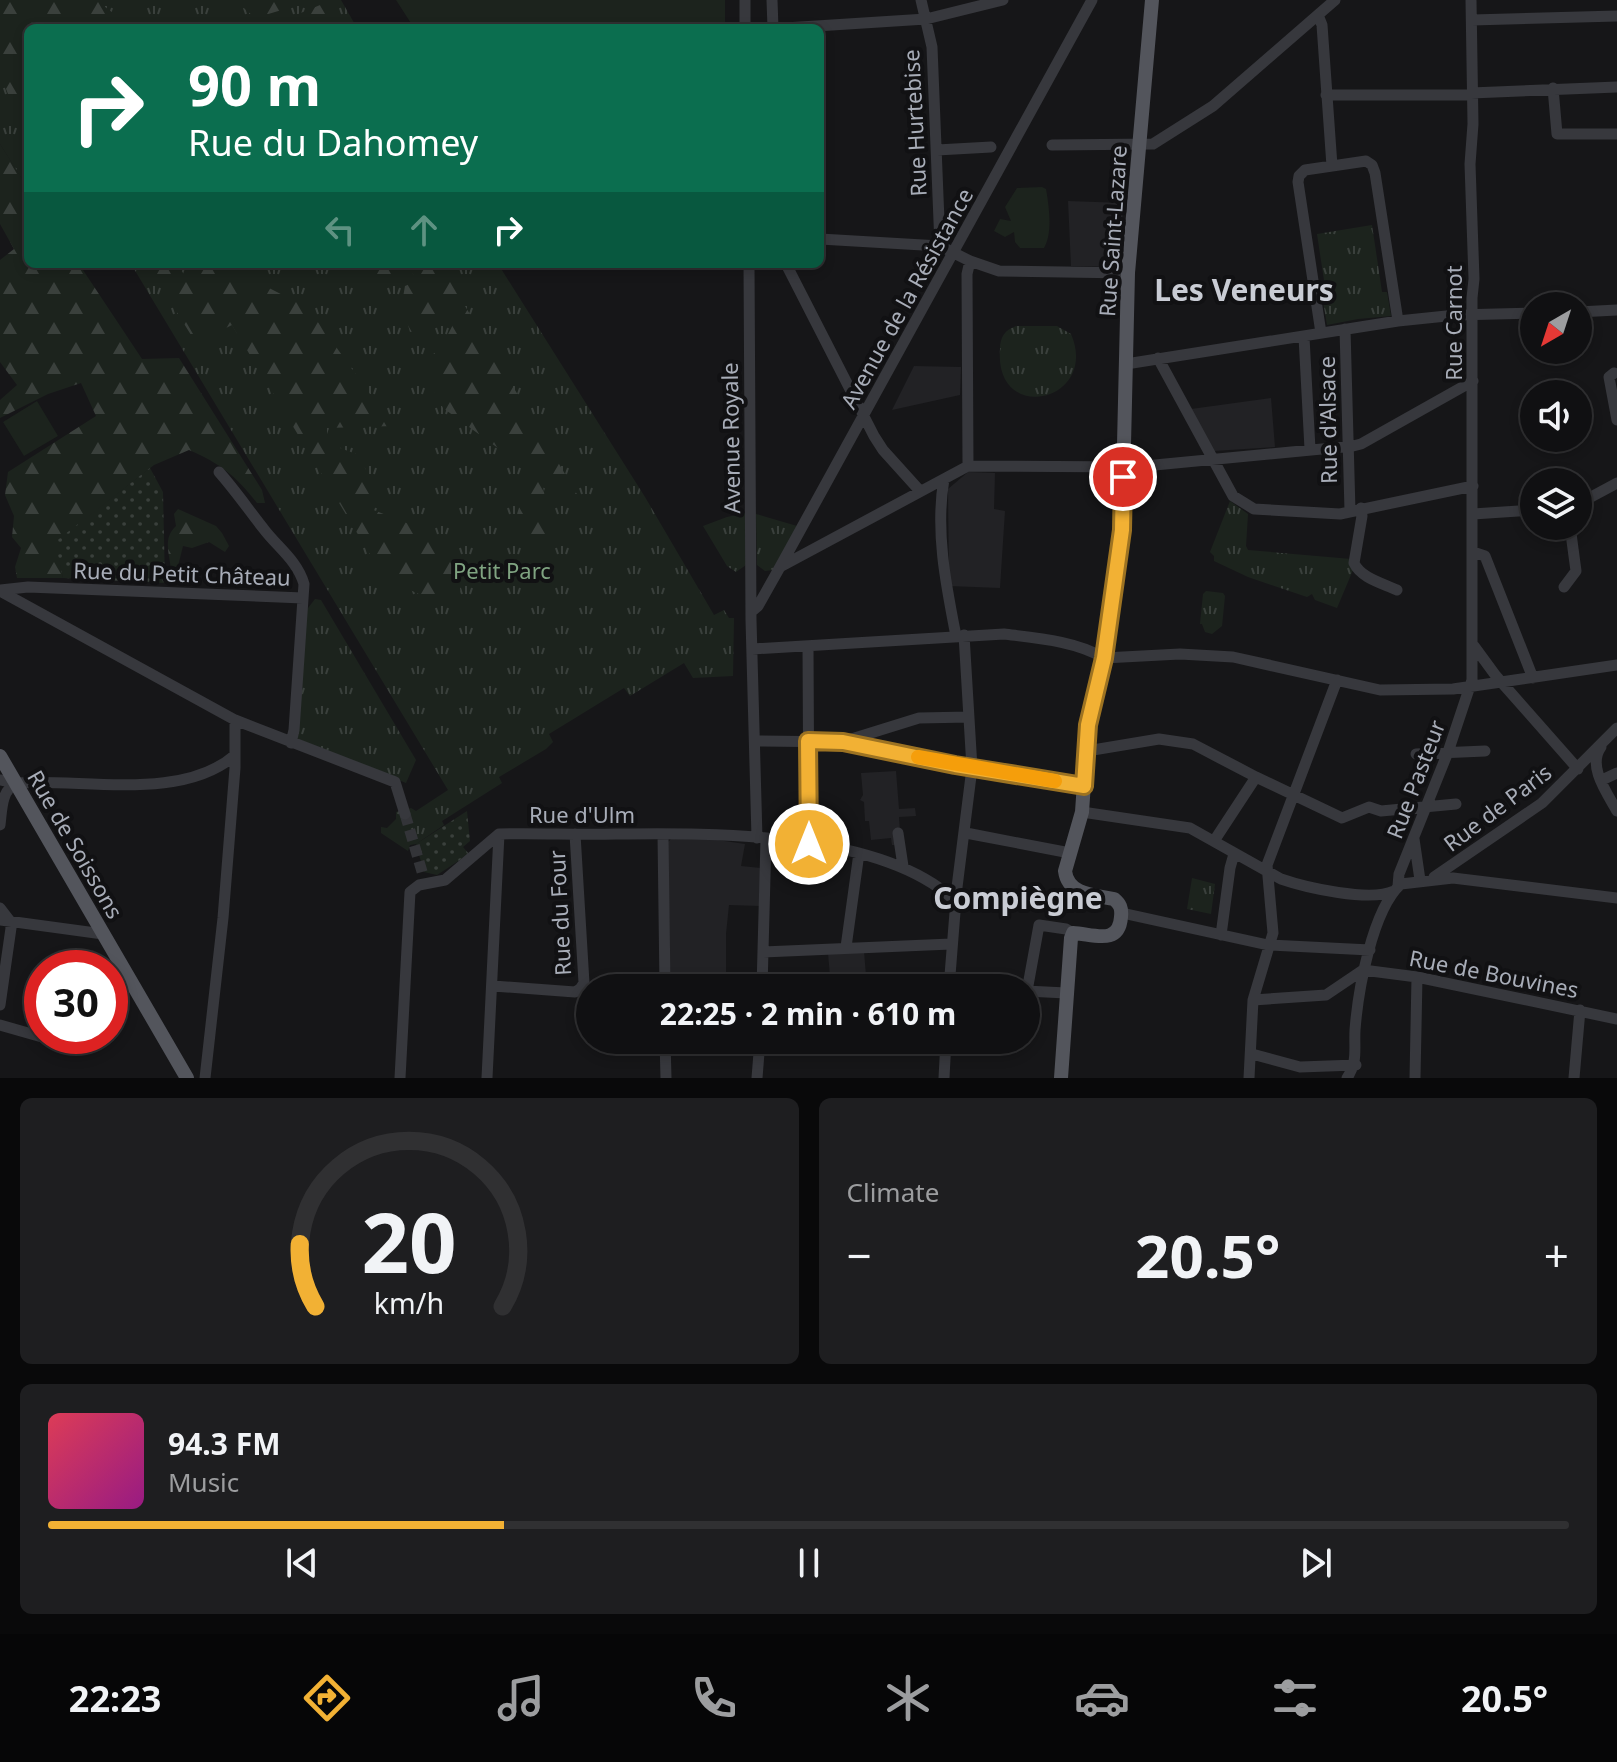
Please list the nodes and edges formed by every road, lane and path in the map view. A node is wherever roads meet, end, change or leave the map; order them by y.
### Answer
1 (745, 0) edge
2 (772, 0) edge
3 (921, 0) edge
4 (1003, 0) edge
5 (1092, 0) edge
6 (1152, 0) edge
7 (1335, 0) edge
8 (1471, 0) edge
9 (1318, 15) junction
10 (1617, 16) edge
11 (926, 19) junction
12 (1472, 20) junction
13 (745, 24) edge
14 (773, 24) edge
15 (824, 26) edge
16 (1617, 87) edge
17 (1553, 88) junction
18 (1471, 94) junction
19 (1326, 95) junction
20 (1617, 134) edge
21 (1052, 145) dead end
22 (1140, 145) junction
23 (991, 147) dead end
24 (937, 150) junction
25 (1332, 166) junction
26 (824, 239) edge
27 (940, 246) junction
28 (954, 253) junction
29 (970, 261) junction
30 (749, 268) edge
31 (788, 268) edge
32 (1128, 273) junction
33 (1617, 310) edge
34 (1592, 311) edge
35 (1520, 313) edge
36 (1473, 315) junction
37 (1398, 321) junction
38 (1345, 329) junction
39 (1321, 333) junction
40 (1304, 337) junction
41 (1158, 358) junction
42 (1126, 364) junction
43 (1614, 373) dead end
44 (1473, 381) junction
45 (864, 414) junction
46 (1617, 420) edge
47 (1347, 446) junction
48 (1310, 449) junction
49 (1214, 458) junction
50 (968, 466) junction
51 (1124, 466) junction
52 (219, 472) dead end
53 (944, 479) junction
54 (1617, 483) edge
55 (1473, 486) junction
56 (923, 489) junction
57 (1592, 496) edge
58 (941, 498) junction
59 (1356, 510) junction
60 (1520, 511) edge
61 (1473, 514) junction
62 (1572, 540) edge
63 (1473, 552) junction
64 (780, 567) junction
65 (1564, 587) dead end
66 (0, 590) edge
67 (1397, 590) dead end
68 (303, 598) junction
69 (751, 612) junction
70 (960, 636) junction
71 (808, 646) junction
72 (1474, 646) junction
73 (752, 649) junction
74 (1104, 658) junction
75 (1617, 665) edge
76 (1533, 678) junction
77 (1337, 680) junction
78 (1502, 683) junction
79 (1471, 687) junction
80 (969, 717) junction
81 (235, 720) junction
82 (1617, 728) edge
83 (755, 741) junction
84 (808, 741) junction
85 (843, 742) junction
86 (291, 743) junction
87 (1604, 743) junction
88 (1087, 751) junction
89 (1485, 751) dead end
90 (1448, 752) junction
91 (1591, 752) junction
92 (1416, 754) dead end
93 (235, 755) junction
94 (0, 756) edge
95 (972, 768) junction
96 (1578, 769) junction
97 (1617, 773) edge
98 (1256, 777) junction
99 (1599, 778) junction
100 (0, 780) edge
101 (16, 783) junction
102 (1084, 786) junction
103 (1294, 795) junction
104 (1456, 804) dead end
105 (1426, 806) junction
106 (1617, 811) edge
107 (1082, 812) junction
108 (405, 814) tunnel mouth
109 (0, 825) edge
110 (898, 833) dead end
111 (966, 833) junction
112 (499, 834) junction
113 (575, 834) junction
114 (663, 834) junction
115 (762, 838) junction
116 (1414, 838) junction
117 (1214, 841) junction
118 (809, 844) junction
119 (859, 853) junction
120 (1070, 853) junction
121 (1234, 854) junction
122 (903, 866) junction
123 (1267, 871) junction
124 (1452, 872) junction
125 (1425, 880) junction
126 (1396, 888) junction
127 (1373, 895) junction
128 (1617, 898) edge
129 (953, 899) junction
130 (0, 908) edge
131 (1381, 910) junction
132 (1122, 913) junction
133 (5, 921) edge
134 (1073, 933) junction
135 (103, 934) junction
136 (1221, 935) junction
137 (951, 944) junction
138 (1268, 945) junction
139 (846, 947) junction
140 (1370, 950) junction
141 (763, 952) junction
142 (1363, 970) junction
143 (665, 974) edge
144 (762, 974) edge
145 (950, 974) edge
146 (1029, 974) edge
147 (1417, 977) junction
148 (493, 986) junction
149 (1040, 992) edge
150 (1066, 993) junction
151 (1253, 1000) junction
152 (0, 1005) edge
153 (1580, 1010) junction
154 (1617, 1019) edge
155 (0, 1025) edge
156 (24, 1032) edge
157 (665, 1054) edge
158 (759, 1054) edge
159 (945, 1054) edge
160 (1252, 1054) junction
161 (1356, 1065) junction
162 (187, 1078) edge
163 (205, 1078) edge
164 (400, 1078) edge
165 (487, 1078) edge
166 (666, 1078) edge
167 (757, 1078) edge
168 (944, 1078) edge
169 (1061, 1078) edge
170 (1249, 1078) edge
171 (1347, 1078) edge
172 (1415, 1078) edge
173 (1574, 1078) edge

1 - 13 street
2 - 14 street
3 - 11 street, Rue Hurtebise
4 - 11 street
5 - 28 street, Avenue de la Résistance
6 - 22 main road, Rue Saint-Lazare
7 - 9 street
8 - 12 street, Rue Carnot
9 - 19 street
9 - 22 street
10 - 12 street
11 - 15 street
11 - 24 street, Rue Hurtebise
12 - 18 street, Rue Carnot
16 - 17 street
17 - 18 street
17 - 20 street
18 - 19 street
18 - 36 street, Rue Carnot
19 - 25 street
21 - 22 street
22 - 32 main road, Rue Saint-Lazare
23 - 24 street
24 - 27 street, Rue Hurtebise
25 - 37 street
25 - 39 street
26 - 27 street
27 - 28 street
28 - 29 street
28 - 45 street, Avenue de la Résistance
29 - 32 street
29 - 50 street
30 - 69 street, Avenue Royale
31 - 45 street
32 - 42 main road, Rue Saint-Lazare
33 - 34 street
35 - 36 street
36 - 37 street
36 - 44 street, Rue Carnot
37 - 38 street
38 - 39 street
38 - 47 street, Rue d'Alsace
39 - 40 street
40 - 41 street
40 - 48 street
41 - 42 street
41 - 49 street
42 - 51 main road, Rue Saint-Lazare
43 - 46 street
44 - 47 street
44 - 55 street, Rue Carnot
45 - 56 street
45 - 64 street, Avenue de la Résistance
47 - 48 street
47 - 59 street, Rue d'Alsace
48 - 49 street
49 - 51 street
49 - 59 street
50 - 51 street
50 - 53 street
51 - 74 main road, Rue Saint-Lazare
52 - 68 street, Rue du Petit Château
53 - 56 street
53 - 58 street
54 - 57 street
55 - 59 street
55 - 61 street, Rue Carnot
56 - 58 street
56 - 64 street
58 - 70 street
59 - 67 street, Rue d'Alsace
60 - 61 street
61 - 63 street, Rue Carnot
62 - 65 street
63 - 72 street, Rue Carnot
63 - 76 street
64 - 69 street, Avenue de la Résistance
66 - 68 street, Rue du Petit Château
66 - 81 street
68 - 86 street
69 - 73 street, Avenue Royale
70 - 71 street
70 - 74 street
70 - 80 street
71 - 73 street
71 - 84 street
72 - 78 street
72 - 79 street, Rue Carnot
73 - 83 street, Avenue Royale
74 - 77 street
74 - 88 main road, Rue Saint-Lazare
75 - 76 street
76 - 78 street
77 - 79 street
77 - 103 street
78 - 79 street
78 - 96 street
79 - 90 street, Rue Pasteur
80 - 85 street
80 - 95 street
81 - 86 street
81 - 93 street
82 - 87 street, Rue de Paris
83 - 84 street
83 - 115 street, Avenue Royale
84 - 85 street
84 - 118 street
85 - 95 street
86 - 108 street
87 - 91 street, Rue de Paris
87 - 99 street
88 - 98 street
88 - 102 main road, Rue Saint-Lazare
89 - 90 street
90 - 92 street
90 - 105 street, Rue Pasteur
91 - 96 street, Rue de Paris
91 - 99 street
93 - 101 street
93 - 163 street
94 - 101 main road, Rue de Soissons
95 - 102 street
95 - 111 street
96 - 99 street
96 - 124 street, Rue de Paris
97 - 99 street
98 - 103 street
98 - 117 street
99 - 106 street
100 - 101 street
101 - 109 street
101 - 135 main road, Rue de Soissons
102 - 107 main road, Rue Saint-Lazare
103 - 105 street
103 - 123 street
104 - 105 street
105 - 116 street, Rue Pasteur
107 - 117 street, Rue de Paris
107 - 120 main road, Rue Saint-Lazare
110 - 122 street
111 - 120 street
111 - 129 street
112 - 113 street, Rue d'Ulm
112 - 148 street
112 - 164 street, Rue d'Ulm
113 - 114 street, Rue d'Ulm
113 - 148 street, Rue du Four
114 - 115 street, Rue d'Ulm
114 - 143 street
115 - 118 street, Rue d'Ulm
115 - 141 street, Avenue Royale
116 - 125 street
116 - 126 street, Rue Pasteur
117 - 121 street, Rue de Paris
118 - 119 street, Rue d'Ulm
119 - 122 street, Rue d'Ulm
119 - 139 street
120 - 132 main road, Rue Saint-Lazare
121 - 123 street, Rue de Paris
121 - 136 street
122 - 129 street, Rue d'Ulm
123 - 127 street, Rue de Paris
123 - 138 street
124 - 125 street, Rue de Paris
124 - 128 street
125 - 126 street, Rue de Paris
126 - 127 street, Rue de Paris
126 - 131 street, Rue Pasteur
127 - 131 street
129 - 137 street
130 - 133 street
131 - 140 street
132 - 134 main road
132 - 136 street
133 - 135 street
133 - 152 street
134 - 146 street
134 - 150 main road
135 - 162 main road, Rue de Soissons
136 - 138 street
137 - 139 street
137 - 145 street
138 - 140 street
138 - 151 street
139 - 141 street
140 - 142 street
141 - 144 street, Avenue Royale
142 - 147 street, Rue de Bouvines
142 - 151 street
142 - 161 street
147 - 153 street, Rue de Bouvines
147 - 172 street
148 - 165 street
149 - 150 street
150 - 169 main road
151 - 160 street
153 - 154 street, Rue de Bouvines
153 - 173 street
155 - 156 street
157 - 166 street
158 - 167 street
159 - 168 street
160 - 161 street
160 - 170 street
161 - 171 street

